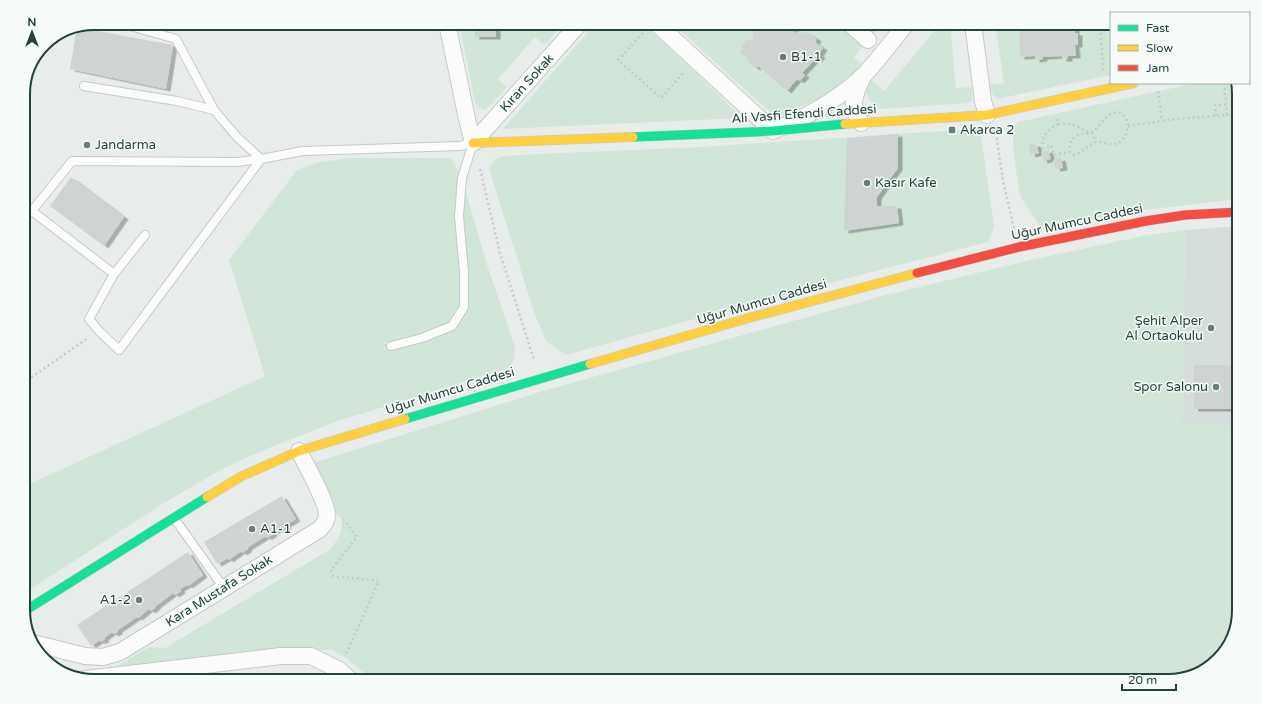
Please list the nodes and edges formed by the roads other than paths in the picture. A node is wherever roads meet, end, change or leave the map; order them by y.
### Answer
1 (144, 30) edge
2 (448, 30) edge
3 (574, 30) edge
4 (657, 30) edge
5 (857, 30) edge
6 (901, 30) edge
7 (974, 30) edge
8 (868, 40) dead end
9 (864, 74) junction
10 (1130, 84) edge
11 (84, 86) dead end
12 (214, 110) junction
13 (991, 121) junction
14 (861, 123) junction
15 (774, 131) junction
16 (473, 143) junction
17 (261, 159) junction
18 (1232, 212) edge
19 (145, 235) dead end
20 (114, 274) junction
21 (392, 346) dead end
22 (299, 451) junction
23 (173, 517) junction
24 (224, 588) junction
25 (30, 608) edge
26 (41, 645) edge
27 (128, 674) edge
28 (335, 674) edge

1 - 12 lane
2 - 16 street
3 - 16 street, Kıran Sokak
4 - 15 street
5 - 8 street
6 - 9 street
7 - 13 street
9 - 14 street
9 - 15 street
10 - 13 street, Ali Vasfi Efendi Caddesi
11 - 12 lane
12 - 17 lane
13 - 14 street, Ali Vasfi Efendi Caddesi
14 - 15 street, Ali Vasfi Efendi Caddesi
15 - 16 street, Ali Vasfi Efendi Caddesi
16 - 17 lane
16 - 21 lane
17 - 20 lane
17 - 20 lane
18 - 22 street, Uğur Mumcu Caddesi
19 - 20 lane
22 - 23 street, Uğur Mumcu Caddesi
22 - 24 street, Kara Mustafa Sokak
23 - 24 lane
23 - 25 street, Uğur Mumcu Caddesi
24 - 26 street, Kara Mustafa Sokak
27 - 28 street

